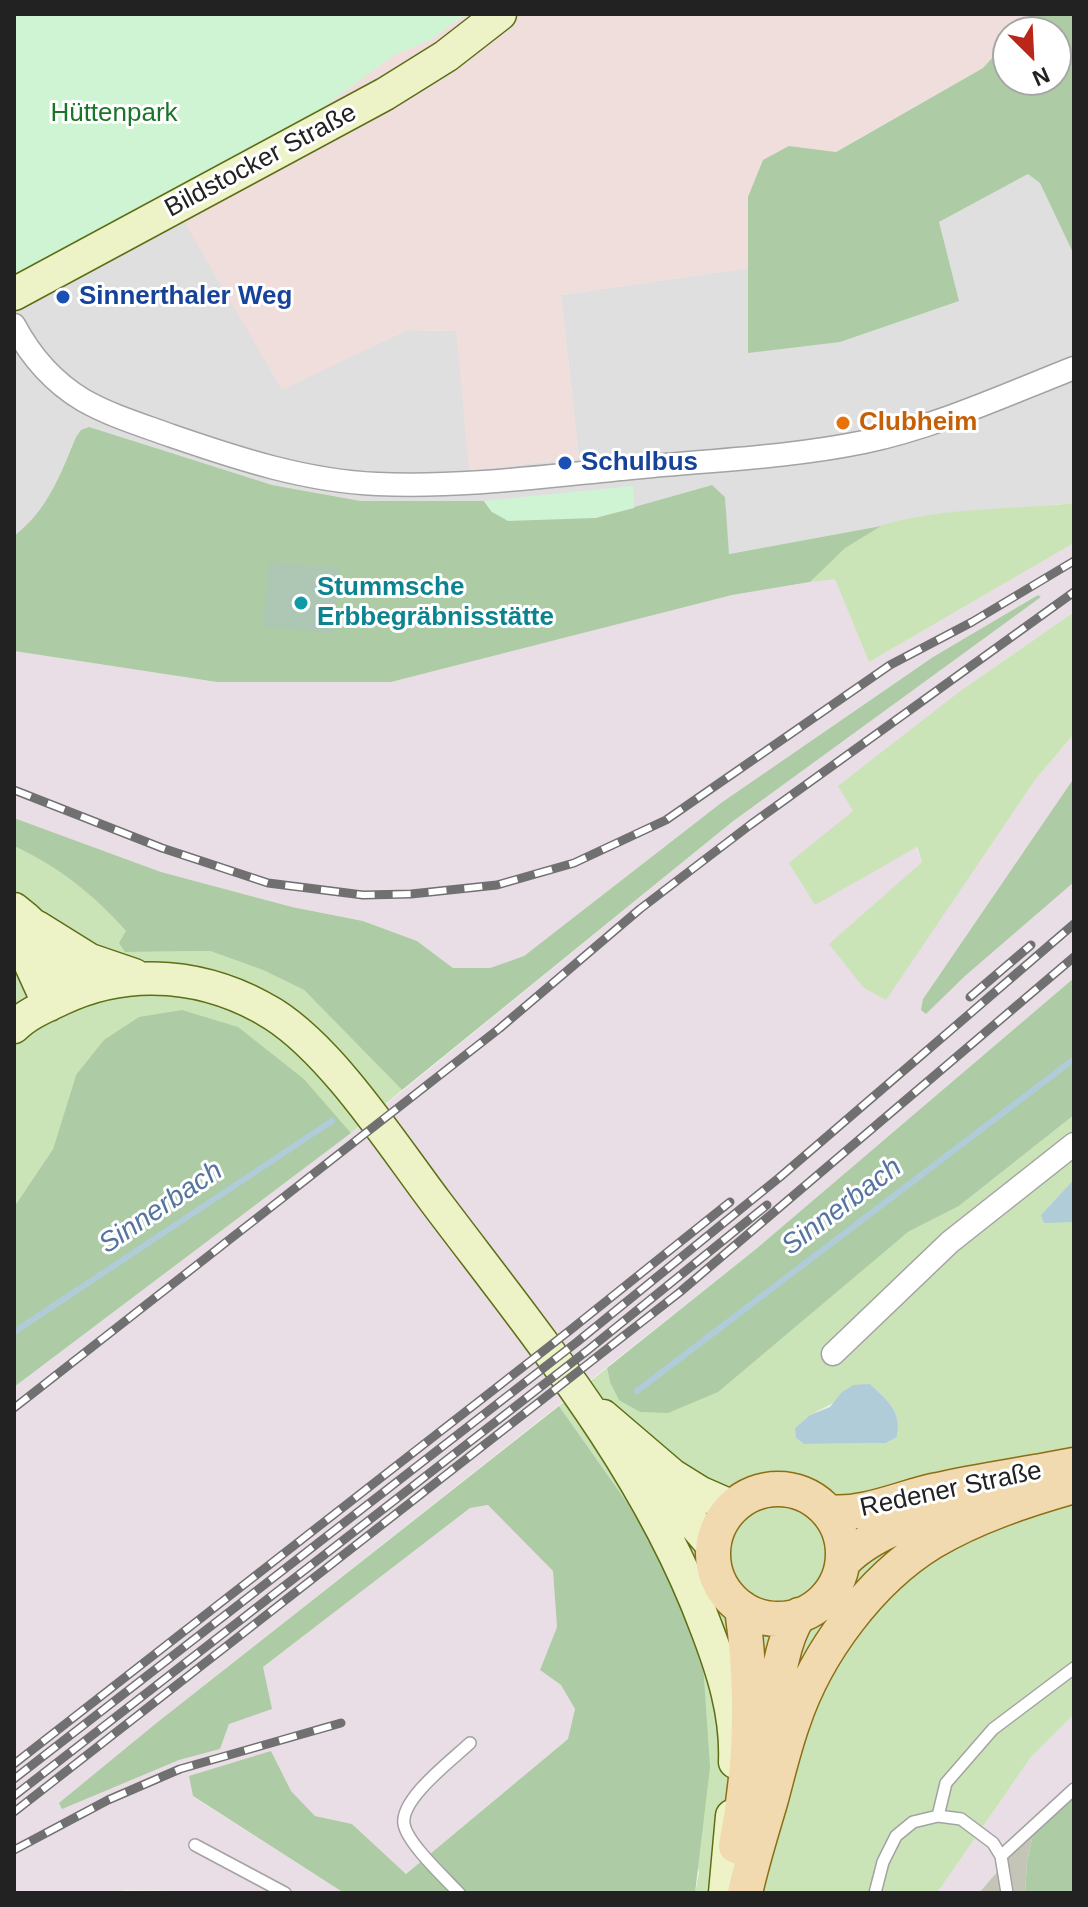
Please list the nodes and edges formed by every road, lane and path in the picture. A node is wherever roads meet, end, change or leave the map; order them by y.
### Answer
1 (500, 14) edge
2 (14, 294) edge
3 (14, 325) edge
4 (1074, 368) edge
5 (22, 921) edge
6 (145, 978) junction
7 (60, 999) junction
8 (14, 1027) edge
9 (1074, 1144) edge
10 (833, 1354) dead end
11 (581, 1394) junction
12 (609, 1422) junction
13 (1074, 1465) edge
14 (1074, 1479) edge
15 (1074, 1486) edge
16 (733, 1507) junction
17 (828, 1512) junction
18 (713, 1546) junction
19 (844, 1561) junction
20 (742, 1608) junction
21 (799, 1615) junction
22 (1074, 1668) edge
23 (470, 1743) dead end
24 (1074, 1789) edge
25 (938, 1816) junction
26 (195, 1845) dead end
27 (1001, 1856) junction
28 (736, 1889) edge
29 (285, 1893) edge
30 (459, 1893) edge
31 (875, 1893) edge
32 (1007, 1893) edge

1 - 2 main road, Bildstocker Straße
3 - 4 street
5 - 6 main road
5 - 7 main road
6 - 7 main road
6 - 11 main road
7 - 8 main road
9 - 10 street
11 - 12 main road
11 - 28 main road
12 - 16 main road
12 - 18 main road
13 - 17 main road, Redener Straße
14 - 19 main road
15 - 28 main road
16 - 17 main road
16 - 18 main road
17 - 19 main road
18 - 20 main road
19 - 21 main road
20 - 21 main road
20 - 28 main road
21 - 28 main road
22 - 25 lane
23 - 30 lane
24 - 27 lane
25 - 27 lane
25 - 31 lane
26 - 29 lane
27 - 32 lane

